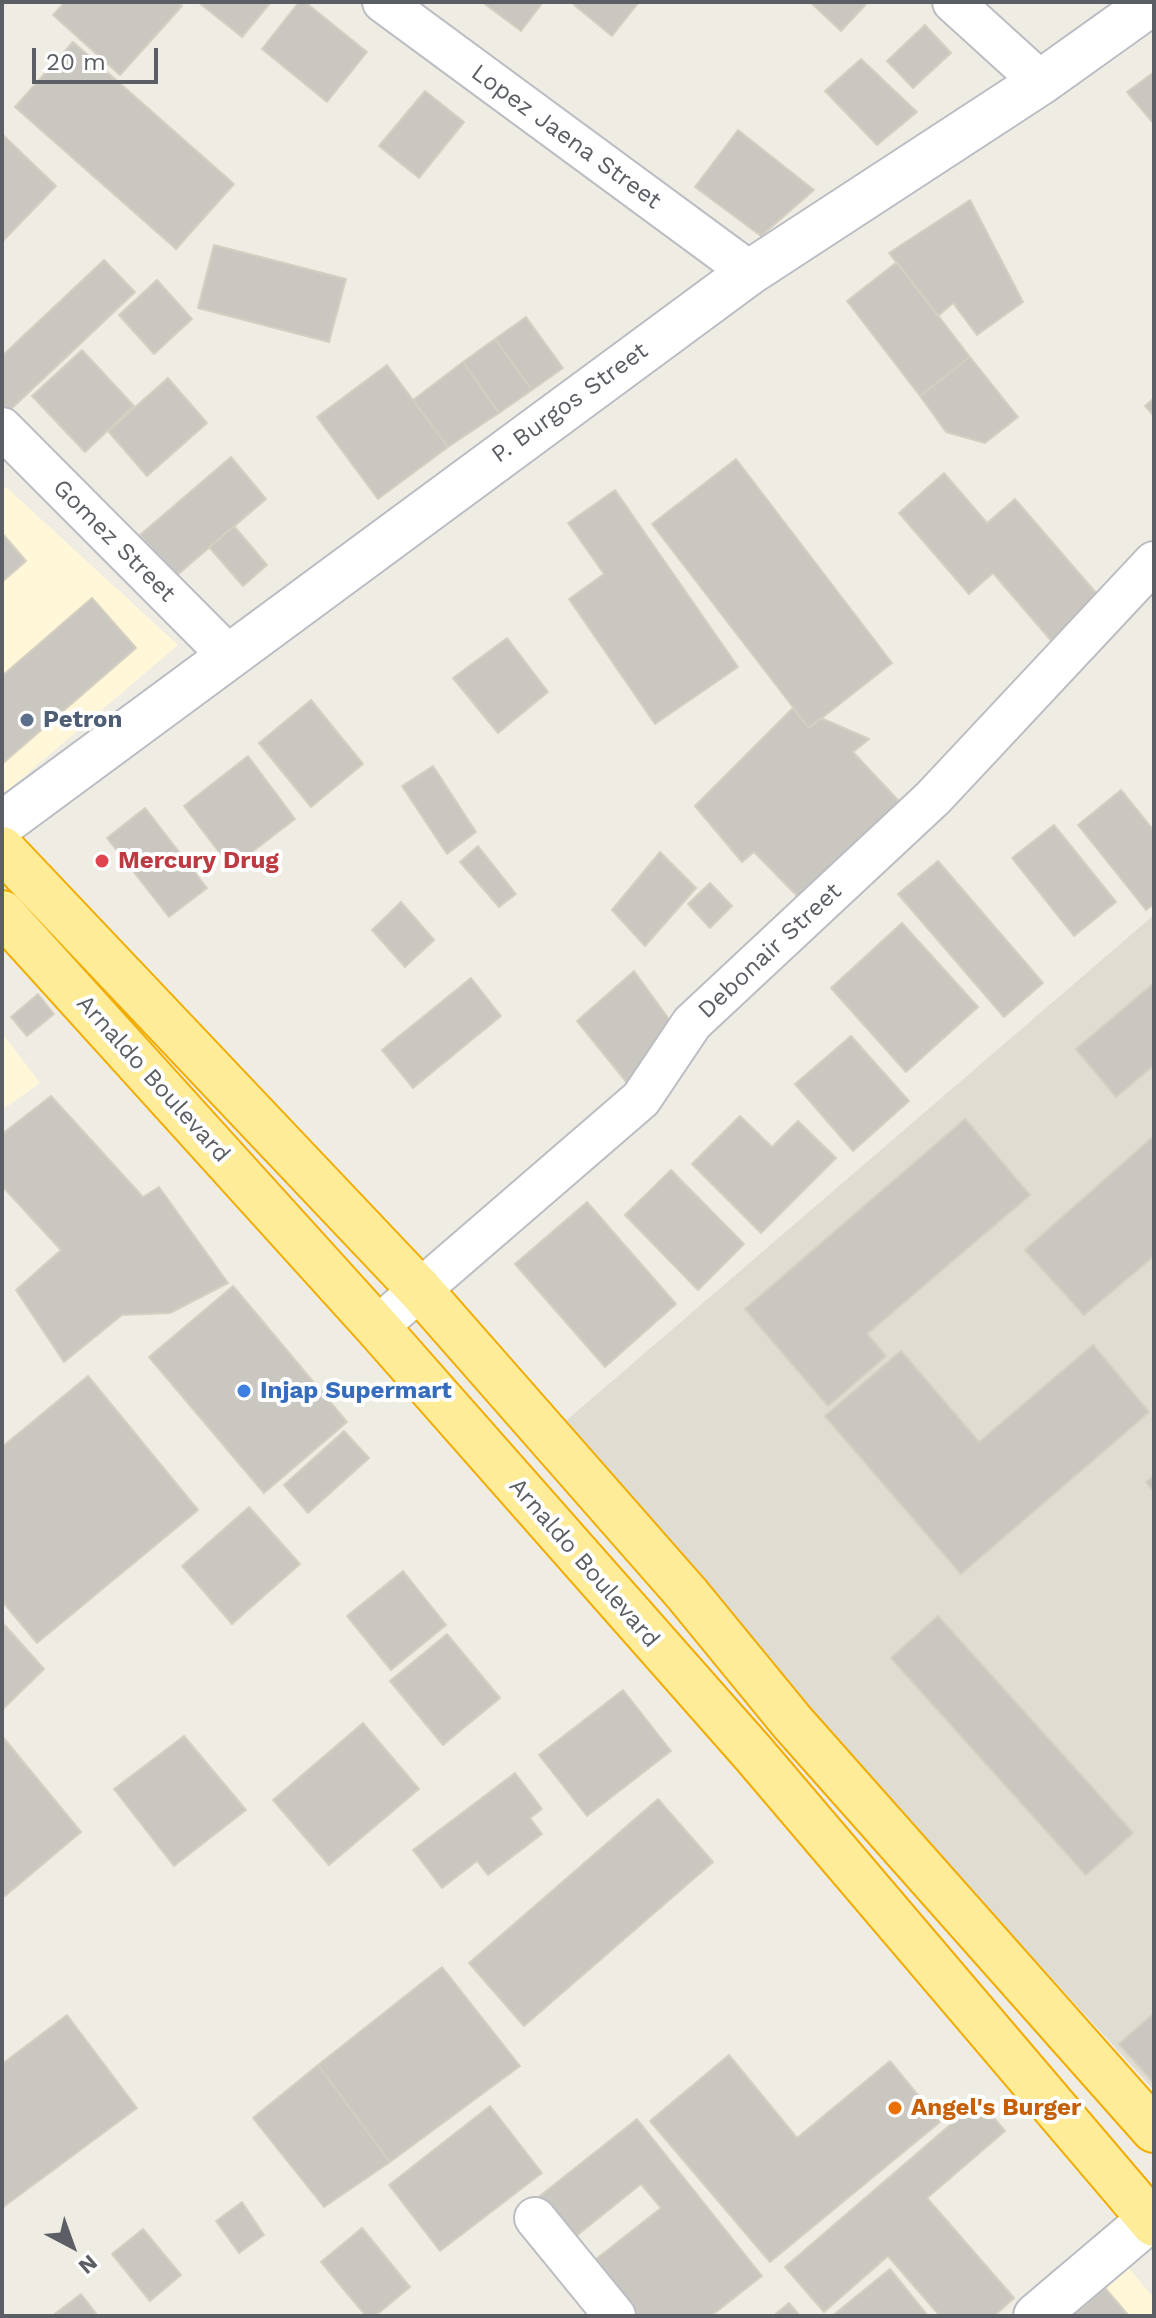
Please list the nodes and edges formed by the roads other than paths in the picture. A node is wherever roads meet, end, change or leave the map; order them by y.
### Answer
1 (383, 2) edge
2 (953, 2) edge
3 (1153, 2) edge
4 (1041, 82) junction
5 (750, 272) junction
6 (2, 428) edge
7 (1154, 562) edge
8 (227, 654) junction
9 (2, 824) edge
10 (2, 849) edge
11 (2, 913) edge
12 (420, 1290) junction
13 (377, 1327) junction
14 (1154, 2130) edge
15 (535, 2218) dead end
16 (1153, 2220) edge
17 (615, 2316) edge
18 (1036, 2316) edge

1 - 5 street, Lopez Jaena Street
2 - 4 street
3 - 4 main road, P. Burgos Street
4 - 5 main road, P. Burgos Street
5 - 8 main road, P. Burgos Street
6 - 8 street, Gomez Street
7 - 12 street, Debonair Street
8 - 9 main road, P. Burgos Street
10 - 12 highway, Arnaldo Boulevard
11 - 13 highway, Arnaldo Boulevard
12 - 13 street, Debonair Street
12 - 14 highway, Arnaldo Boulevard
13 - 16 highway, Arnaldo Boulevard
15 - 17 street
16 - 18 main road

